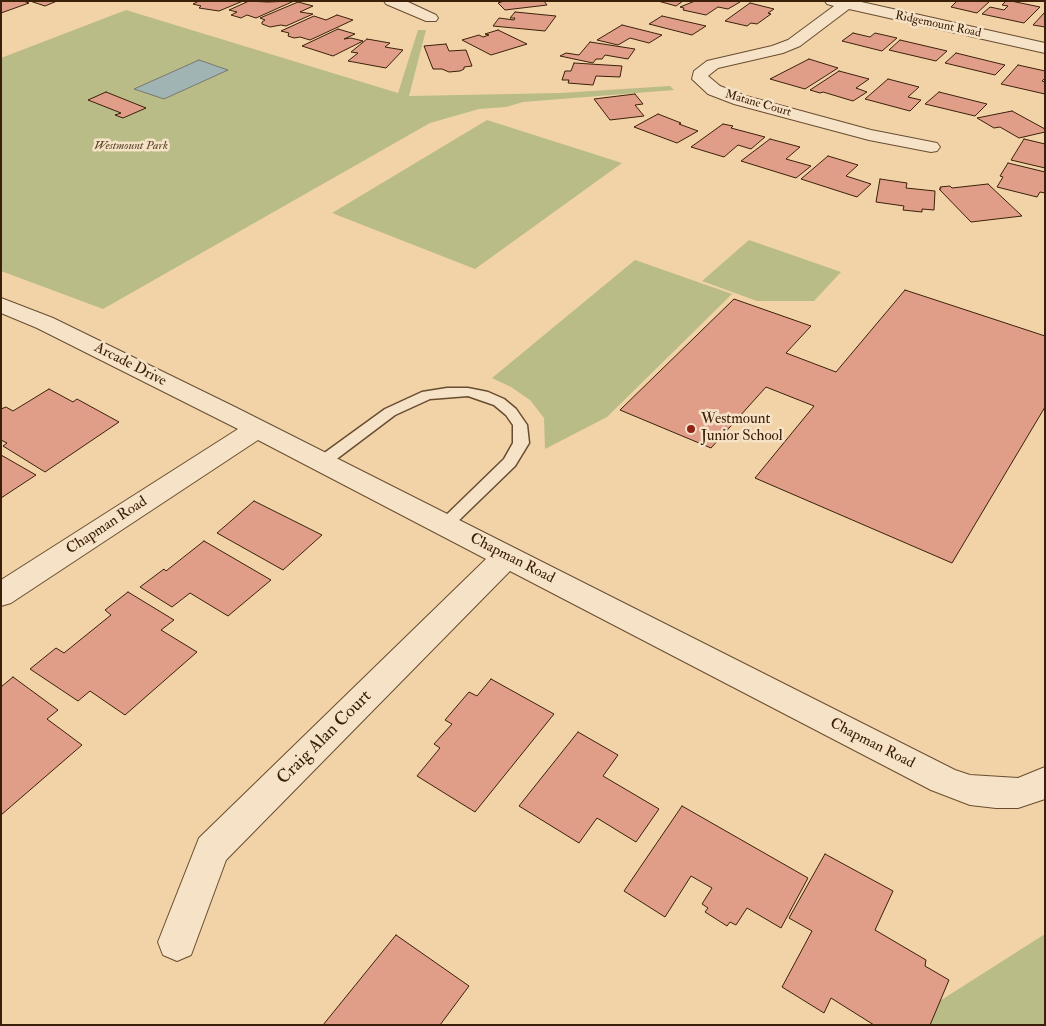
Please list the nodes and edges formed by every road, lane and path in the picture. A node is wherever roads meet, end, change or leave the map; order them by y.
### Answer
1 (391, 1) edge
2 (843, 2) edge
3 (431, 18) dead end
4 (1045, 48) edge
5 (931, 148) dead end
6 (1, 306) edge
7 (256, 429) junction
8 (321, 462) junction
9 (445, 524) junction
10 (507, 556) junction
11 (1, 595) edge
12 (1045, 782) edge
13 (177, 942) dead end

1 - 3 street
2 - 4 street, Ridgemount Road
2 - 5 street, Matane Court
6 - 7 street, Arcade Drive
7 - 8 street, Chapman Road
7 - 11 street, Chapman Road
8 - 9 street, Chapman Road
8 - 9 lane
9 - 10 street, Chapman Road
10 - 12 street, Chapman Road
10 - 13 street, Craig Alan Court

